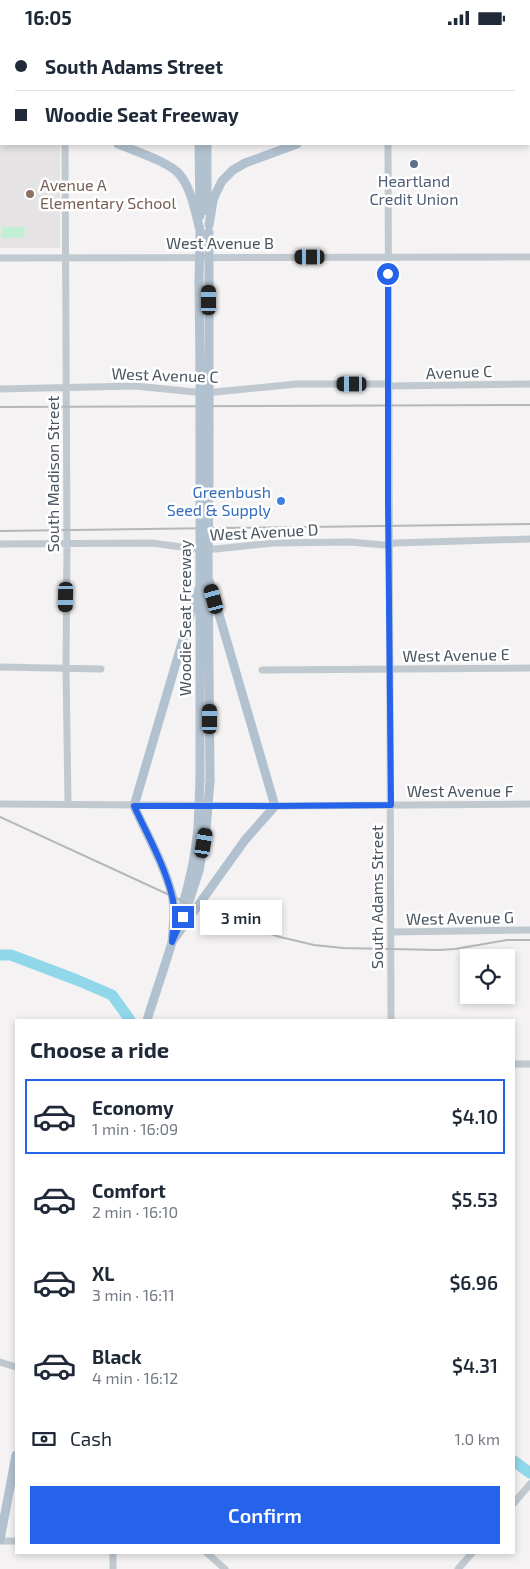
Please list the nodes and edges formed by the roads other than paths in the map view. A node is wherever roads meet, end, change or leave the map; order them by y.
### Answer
1 (65, 145) edge
2 (120, 145) edge
3 (203, 145) edge
4 (294, 145) edge
5 (388, 145) edge
6 (204, 230) junction
7 (388, 257) junction
8 (530, 257) edge
9 (0, 258) edge
10 (65, 258) junction
11 (530, 384) edge
12 (389, 385) junction
13 (66, 387) junction
14 (0, 389) edge
15 (205, 428) junction
16 (530, 539) edge
17 (67, 543) junction
18 (0, 544) edge
19 (389, 544) junction
20 (204, 569) junction
21 (209, 580) junction
22 (200, 586) junction
23 (0, 667) edge
24 (66, 668) junction
25 (530, 668) edge
26 (101, 669) dead end
27 (389, 669) junction
28 (262, 670) dead end
29 (0, 803) edge
30 (68, 803) junction
31 (530, 804) edge
32 (391, 805) junction
33 (134, 806) junction
34 (275, 806) junction
35 (202, 829) junction
36 (530, 930) edge
37 (391, 933) junction
38 (172, 942) junction
39 (147, 1019) edge
40 (391, 1019) edge
41 (530, 1064) edge
42 (515, 1065) edge
43 (0, 1362) edge
44 (15, 1367) edge
45 (15, 1460) edge
46 (530, 1484) edge
47 (515, 1502) edge
48 (0, 1541) edge
49 (15, 1541) edge
50 (113, 1554) edge
51 (212, 1554) edge
52 (471, 1554) edge
53 (113, 1569) edge
54 (225, 1569) edge
55 (458, 1569) edge

1 - 10 street, South Madison Street
2 - 6 main road
3 - 6 main road
4 - 6 main road
5 - 7 street, South Adams Street
6 - 15 main road, Woodie Seat Freeway, bridge
7 - 8 street, West Avenue B
7 - 10 street, West Avenue B
7 - 12 street, South Adams Street
9 - 10 street, West Avenue B
10 - 13 street, South Madison Street
11 - 12 street, Avenue C
12 - 13 street, West Avenue C
12 - 19 street, South Adams Street
13 - 14 street, West Avenue C
13 - 17 street, South Madison Street
15 - 20 main road, Woodie Seat Freeway, bridge
15 - 20 main road, Woodie Seat Freeway, bridge
16 - 19 street, West Avenue D
17 - 18 street, West Avenue D
17 - 19 street, West Avenue D
17 - 24 street, South Madison Street
19 - 27 street, South Adams Street
20 - 21 main road, Woodie Seat Freeway
20 - 22 main road, Woodie Seat Freeway
21 - 34 main road
21 - 35 main road, Woodie Seat Freeway, bridge
22 - 33 main road
22 - 35 main road, Woodie Seat Freeway, bridge
23 - 24 street
24 - 26 street
24 - 30 street, South Madison Street
25 - 27 street, West Avenue E
27 - 28 street, West Avenue E
27 - 32 street, South Adams Street
29 - 30 street, West Avenue F
30 - 33 street, West Avenue F
31 - 32 street, West Avenue F
32 - 34 street, West Avenue F
32 - 37 street, South Adams Street
33 - 34 street, West Avenue F
33 - 38 main road
34 - 38 main road
35 - 38 main road, Woodie Seat Freeway
36 - 37 street, West Avenue G
37 - 40 street, South Adams Street
38 - 39 main road, Woodie Seat Freeway
41 - 42 street
43 - 44 street
45 - 48 main road
46 - 47 street
48 - 49 street
50 - 53 street
51 - 54 street
52 - 55 street

